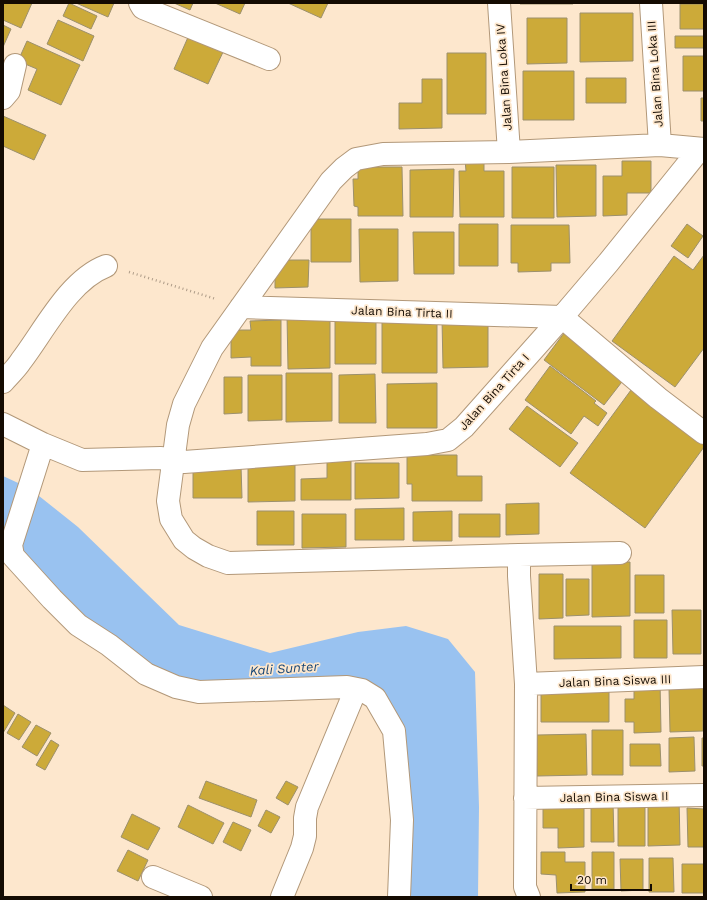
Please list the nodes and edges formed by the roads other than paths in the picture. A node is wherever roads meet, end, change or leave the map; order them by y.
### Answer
1 (140, 3) edge
2 (499, 3) edge
3 (651, 3) edge
4 (269, 59) dead end
5 (15, 65) dead end
6 (3, 98) edge
7 (660, 145) junction
8 (702, 149) edge
9 (509, 152) junction
10 (106, 266) road end
11 (241, 307) junction
12 (562, 317) junction
13 (3, 382) edge
14 (3, 424) edge
15 (704, 433) edge
16 (43, 444) junction
17 (173, 461) junction
18 (620, 554) dead end
19 (519, 555) junction
20 (704, 677) edge
21 (526, 684) junction
22 (356, 689) junction
23 (704, 795) edge
24 (525, 798) junction
25 (152, 877) dead end
26 (202, 897) edge
27 (282, 897) edge
28 (399, 897) edge
29 (529, 897) edge

1 - 4 street
2 - 9 street, Jalan Bina Loka IV
3 - 7 street, Jalan Bina Loka III
5 - 6 street
7 - 8 street
7 - 9 street
8 - 12 street, Jalan Bina Tirta I
9 - 11 street
10 - 13 street
11 - 12 street, Jalan Bina Tirta II
11 - 17 street
12 - 15 street
12 - 17 street, Jalan Bina Tirta I
14 - 16 street, Jalan Bina Tirta I
16 - 17 street, Jalan Bina Tirta I
16 - 22 street
17 - 19 street
18 - 19 street
19 - 21 street
20 - 21 street, Jalan Bina Siswa III
21 - 24 street
22 - 27 street
22 - 28 street
23 - 24 street, Jalan Bina Siswa II
24 - 29 street
25 - 26 street

